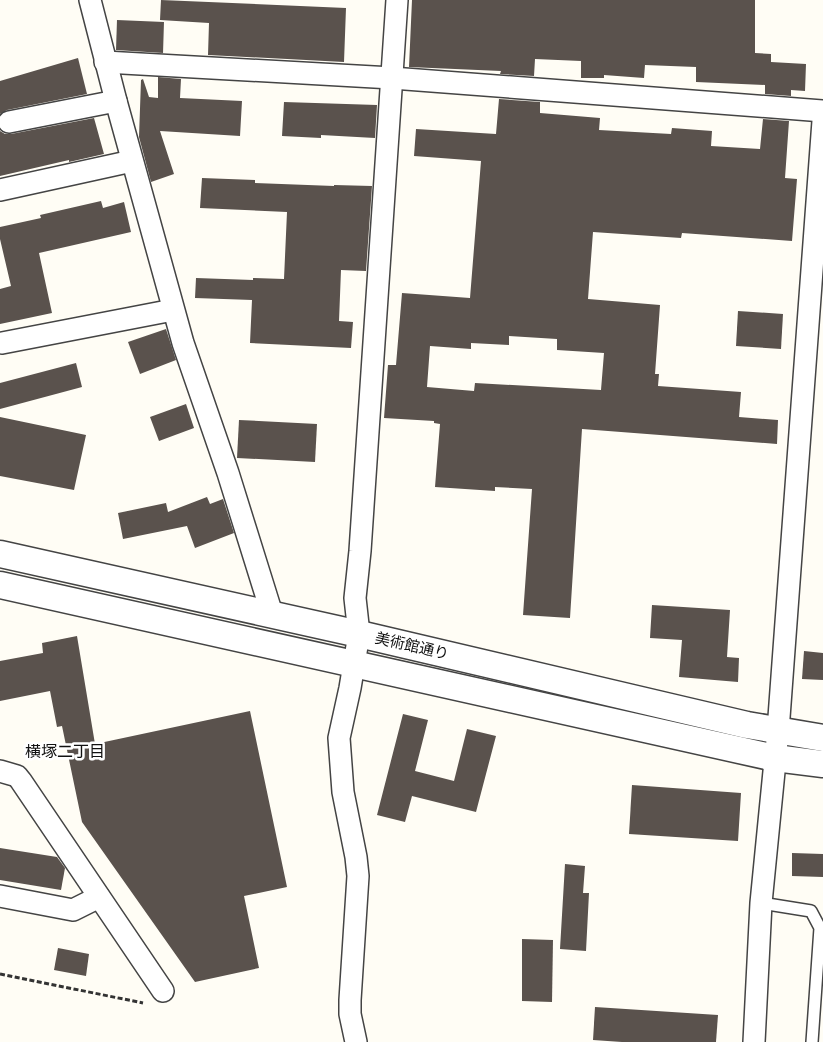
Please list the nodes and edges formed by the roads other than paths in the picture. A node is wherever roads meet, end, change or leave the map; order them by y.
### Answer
1 (90, 0) edge
2 (397, 0) edge
3 (105, 62) junction
4 (392, 78) junction
5 (116, 101) junction
6 (823, 111) edge
7 (823, 121) edge
8 (9, 122) dead end
9 (132, 161) junction
10 (0, 190) edge
11 (174, 310) junction
12 (2, 343) dead end
13 (0, 554) edge
14 (0, 585) edge
15 (272, 614) junction
16 (359, 634) junction
17 (355, 665) junction
18 (778, 731) junction
19 (823, 738) edge
20 (775, 758) junction
21 (823, 764) edge
22 (0, 770) edge
23 (0, 896) edge
24 (99, 897) junction
25 (761, 903) junction
26 (820, 955) edge
27 (162, 992) road end
28 (356, 1042) edge
29 (754, 1042) edge
30 (812, 1042) edge

1 - 3 street
2 - 4 street
3 - 4 street
3 - 5 street
4 - 6 street
4 - 16 street
5 - 8 street
5 - 9 street
7 - 18 street
9 - 10 street
9 - 11 street
11 - 12 street
11 - 15 street
13 - 15 street, 美術館通り
14 - 17 street, 美術館通り
15 - 16 street, 美術館通り
16 - 17 street
16 - 18 street, 美術館通り
17 - 20 street, 美術館通り
17 - 28 street
18 - 19 street, 美術館通り
18 - 20 street
20 - 21 street, 美術館通り
20 - 25 street
22 - 24 street
23 - 24 street
24 - 27 street
25 - 26 lane
25 - 29 street
26 - 30 lane

